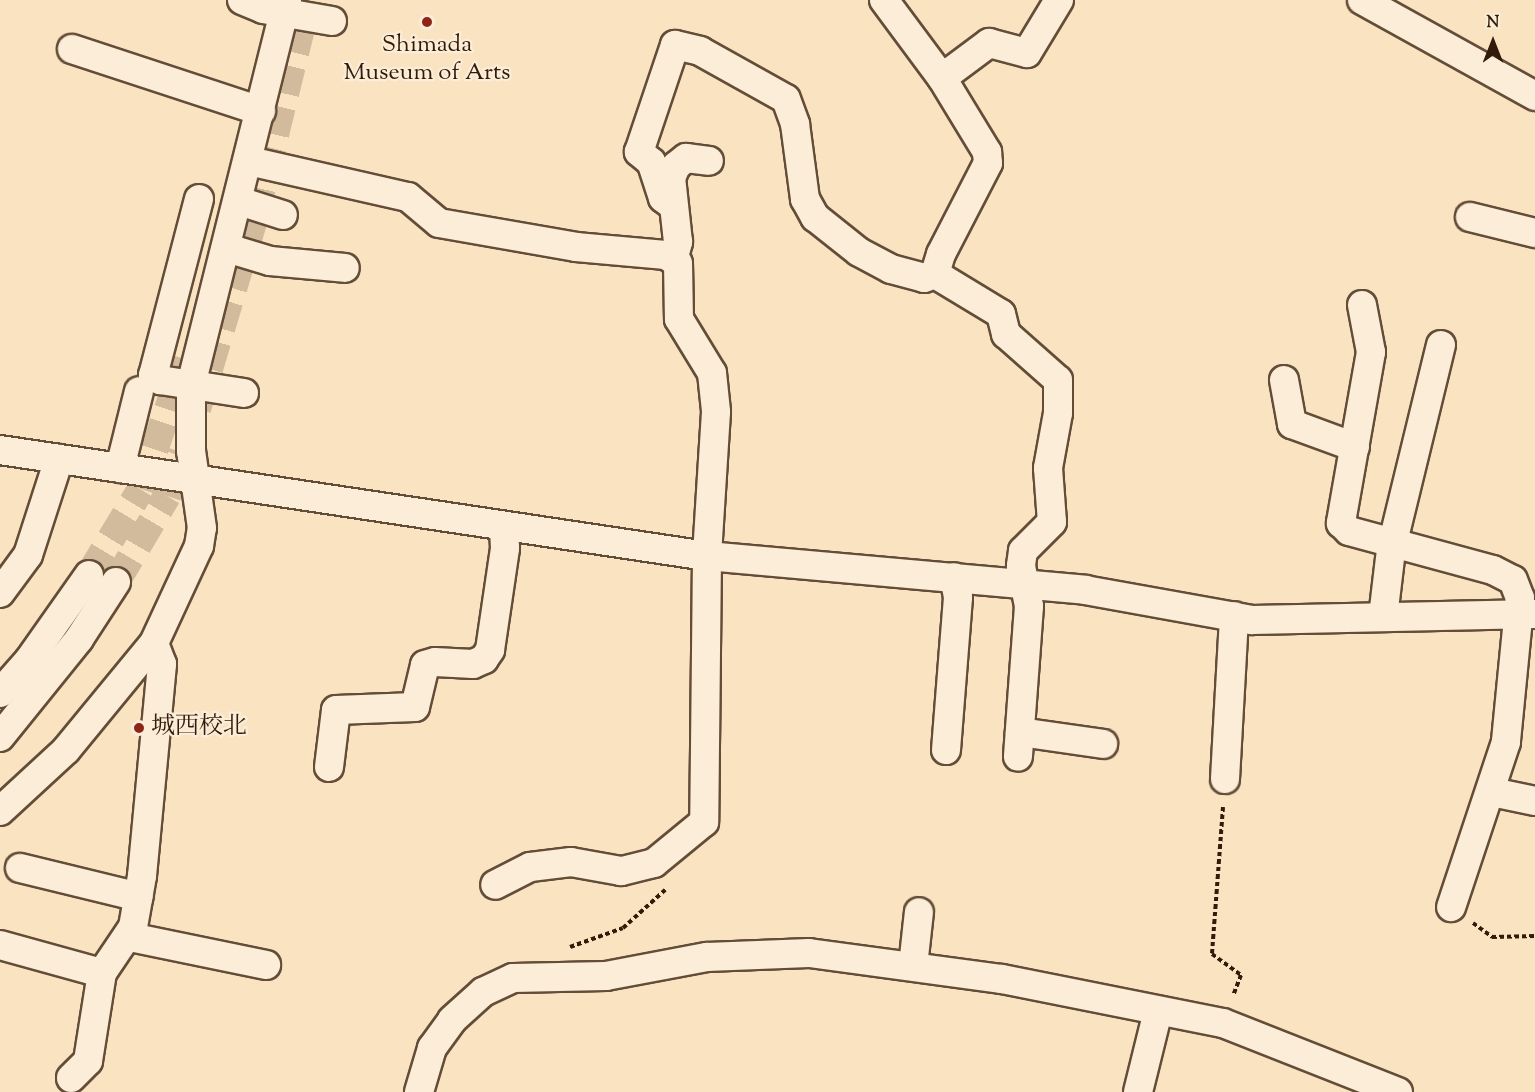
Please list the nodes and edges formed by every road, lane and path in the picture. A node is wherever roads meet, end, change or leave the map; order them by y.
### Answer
1 (242, 0) edge
2 (884, 0) edge
3 (1059, 0) edge
4 (1362, 0) edge
5 (286, 6) edge
6 (332, 21) dead end
7 (72, 49) dead end
8 (942, 78) junction
9 (1535, 96) edge
10 (261, 111) junction
11 (251, 151) junction
12 (297, 153) dead end
13 (709, 161) dead end
14 (198, 199) dead end
15 (239, 201) junction
16 (671, 204) junction
17 (283, 215) dead end
18 (1470, 217) dead end
19 (1535, 232) edge
20 (226, 248) junction
21 (674, 257) junction
22 (345, 268) dead end
23 (935, 274) junction
24 (1362, 305) dead end
25 (1441, 345) dead end
26 (1284, 380) dead end
27 (191, 385) junction
28 (139, 391) dead end
29 (244, 393) dead end
30 (1355, 447) junction
31 (0, 450) edge
32 (59, 459) junction
33 (120, 468) junction
34 (195, 480) junction
35 (504, 526) junction
36 (1394, 542) junction
37 (707, 556) junction
38 (89, 575) tunnel mouth
39 (954, 577) junction
40 (116, 582) tunnel mouth
41 (1025, 584) junction
42 (0, 593) edge
43 (1528, 603) edge
44 (1234, 616) junction
45 (1383, 617) junction
46 (154, 643) junction
47 (0, 693) edge
48 (0, 737) edge
49 (1103, 744) dead end
50 (946, 750) dead end
51 (329, 767) dead end
52 (1225, 779) joint
53 (1492, 792) junction
54 (1535, 801) edge
55 (0, 811) edge
56 (20, 867) dead end
57 (672, 884) dead end
58 (495, 885) dead end
59 (139, 897) junction
60 (1451, 907) joint
61 (919, 912) dead end
62 (1535, 936) edge
63 (130, 937) junction
64 (0, 945) edge
65 (558, 950) dead end
66 (266, 965) dead end
67 (913, 966) junction
68 (102, 974) junction
69 (1158, 1011) junction
70 (1223, 1023) junction
71 (71, 1078) dead end
72 (1340, 1081) edge
73 (419, 1092) edge
74 (1138, 1092) edge
75 (1398, 1092) edge

1 - 5 street
2 - 8 street
3 - 8 street
4 - 9 street
5 - 6 street
5 - 10 street
7 - 10 street
8 - 23 street
10 - 11 street
11 - 12 street
11 - 15 street
11 - 21 street
13 - 16 street
14 - 27 street
15 - 17 street
15 - 20 street
16 - 21 street
16 - 23 street
18 - 19 street
20 - 22 street
20 - 27 street
21 - 37 street
23 - 41 street
24 - 30 street
25 - 36 street
26 - 30 street
27 - 29 street
27 - 34 street
28 - 33 street
30 - 36 street
31 - 32 street
32 - 33 street
32 - 42 street
33 - 34 street
34 - 35 street
34 - 46 street
35 - 37 street
35 - 51 street
36 - 43 street
36 - 45 street
37 - 39 street
37 - 58 street
38 - 47 street
39 - 41 street
39 - 50 street
40 - 48 street
41 - 44 street
41 - 49 street
43 - 45 street
43 - 53 street
44 - 45 street
44 - 52 street
46 - 55 street
46 - 59 street
52 - 70 path
53 - 54 street
53 - 60 street
56 - 59 street
57 - 65 path
59 - 63 street
60 - 62 path
61 - 67 street
63 - 66 street
63 - 68 street
64 - 68 street
67 - 69 street
67 - 73 street
68 - 71 street
69 - 70 street
69 - 74 street
70 - 72 street
72 - 75 street

